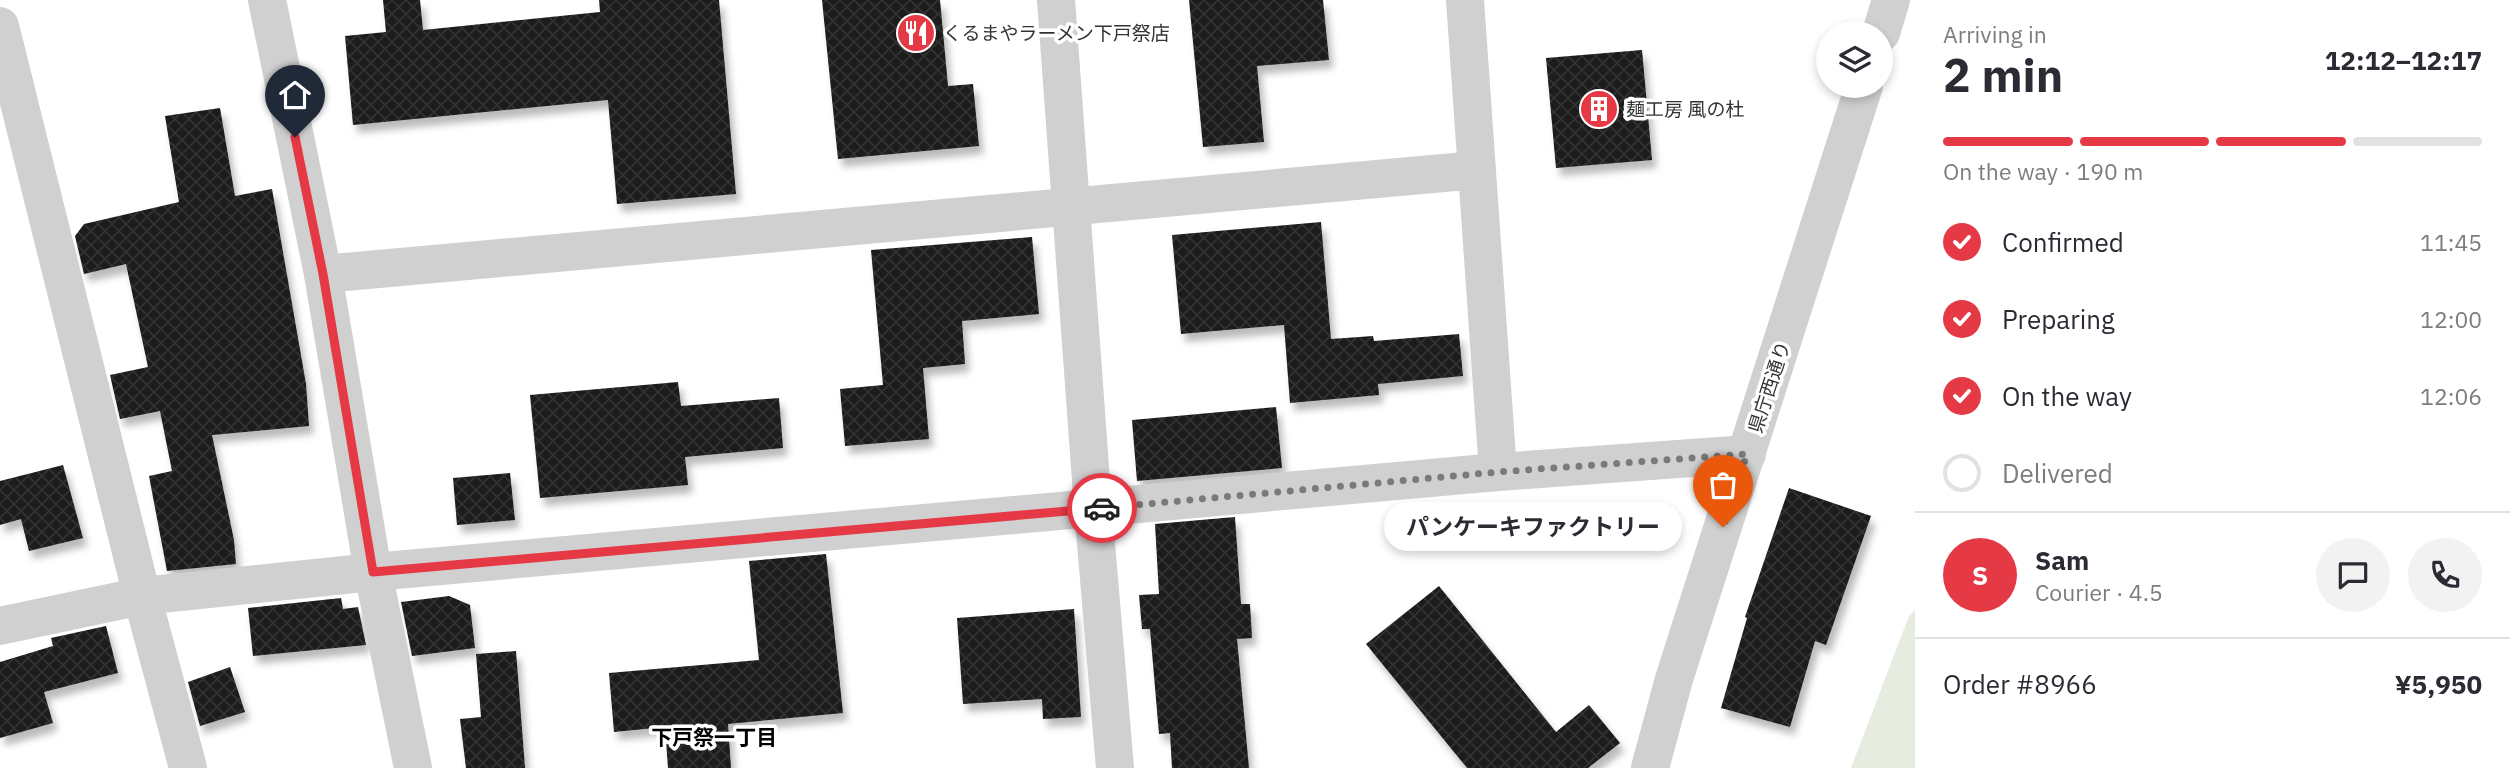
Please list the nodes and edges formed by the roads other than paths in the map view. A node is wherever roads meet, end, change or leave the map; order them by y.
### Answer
1 (267, 0) edge
2 (1056, 0) edge
3 (1465, 0) edge
4 (1891, 0) edge
5 (1885, 21) edge
6 (0, 26) edge
7 (1860, 98) edge
8 (1477, 170) junction
9 (1071, 205) junction
10 (323, 274) junction
11 (1747, 454) junction
12 (1498, 472) junction
13 (1093, 508) junction
14 (373, 572) junction
15 (142, 596) junction
16 (0, 626) edge
17 (188, 768) edge
18 (413, 768) edge
19 (1115, 768) edge
20 (1650, 768) edge

1 - 10 street
2 - 9 street
3 - 8 street
4 - 5 street
6 - 15 street
7 - 11 street, 県庁西通り
8 - 9 street
8 - 12 street
9 - 10 street
9 - 13 street
10 - 14 street
11 - 12 street
11 - 20 street, 県庁西通り
12 - 13 street
13 - 14 street
13 - 19 street
14 - 15 street
14 - 18 street
15 - 16 street
15 - 17 street

